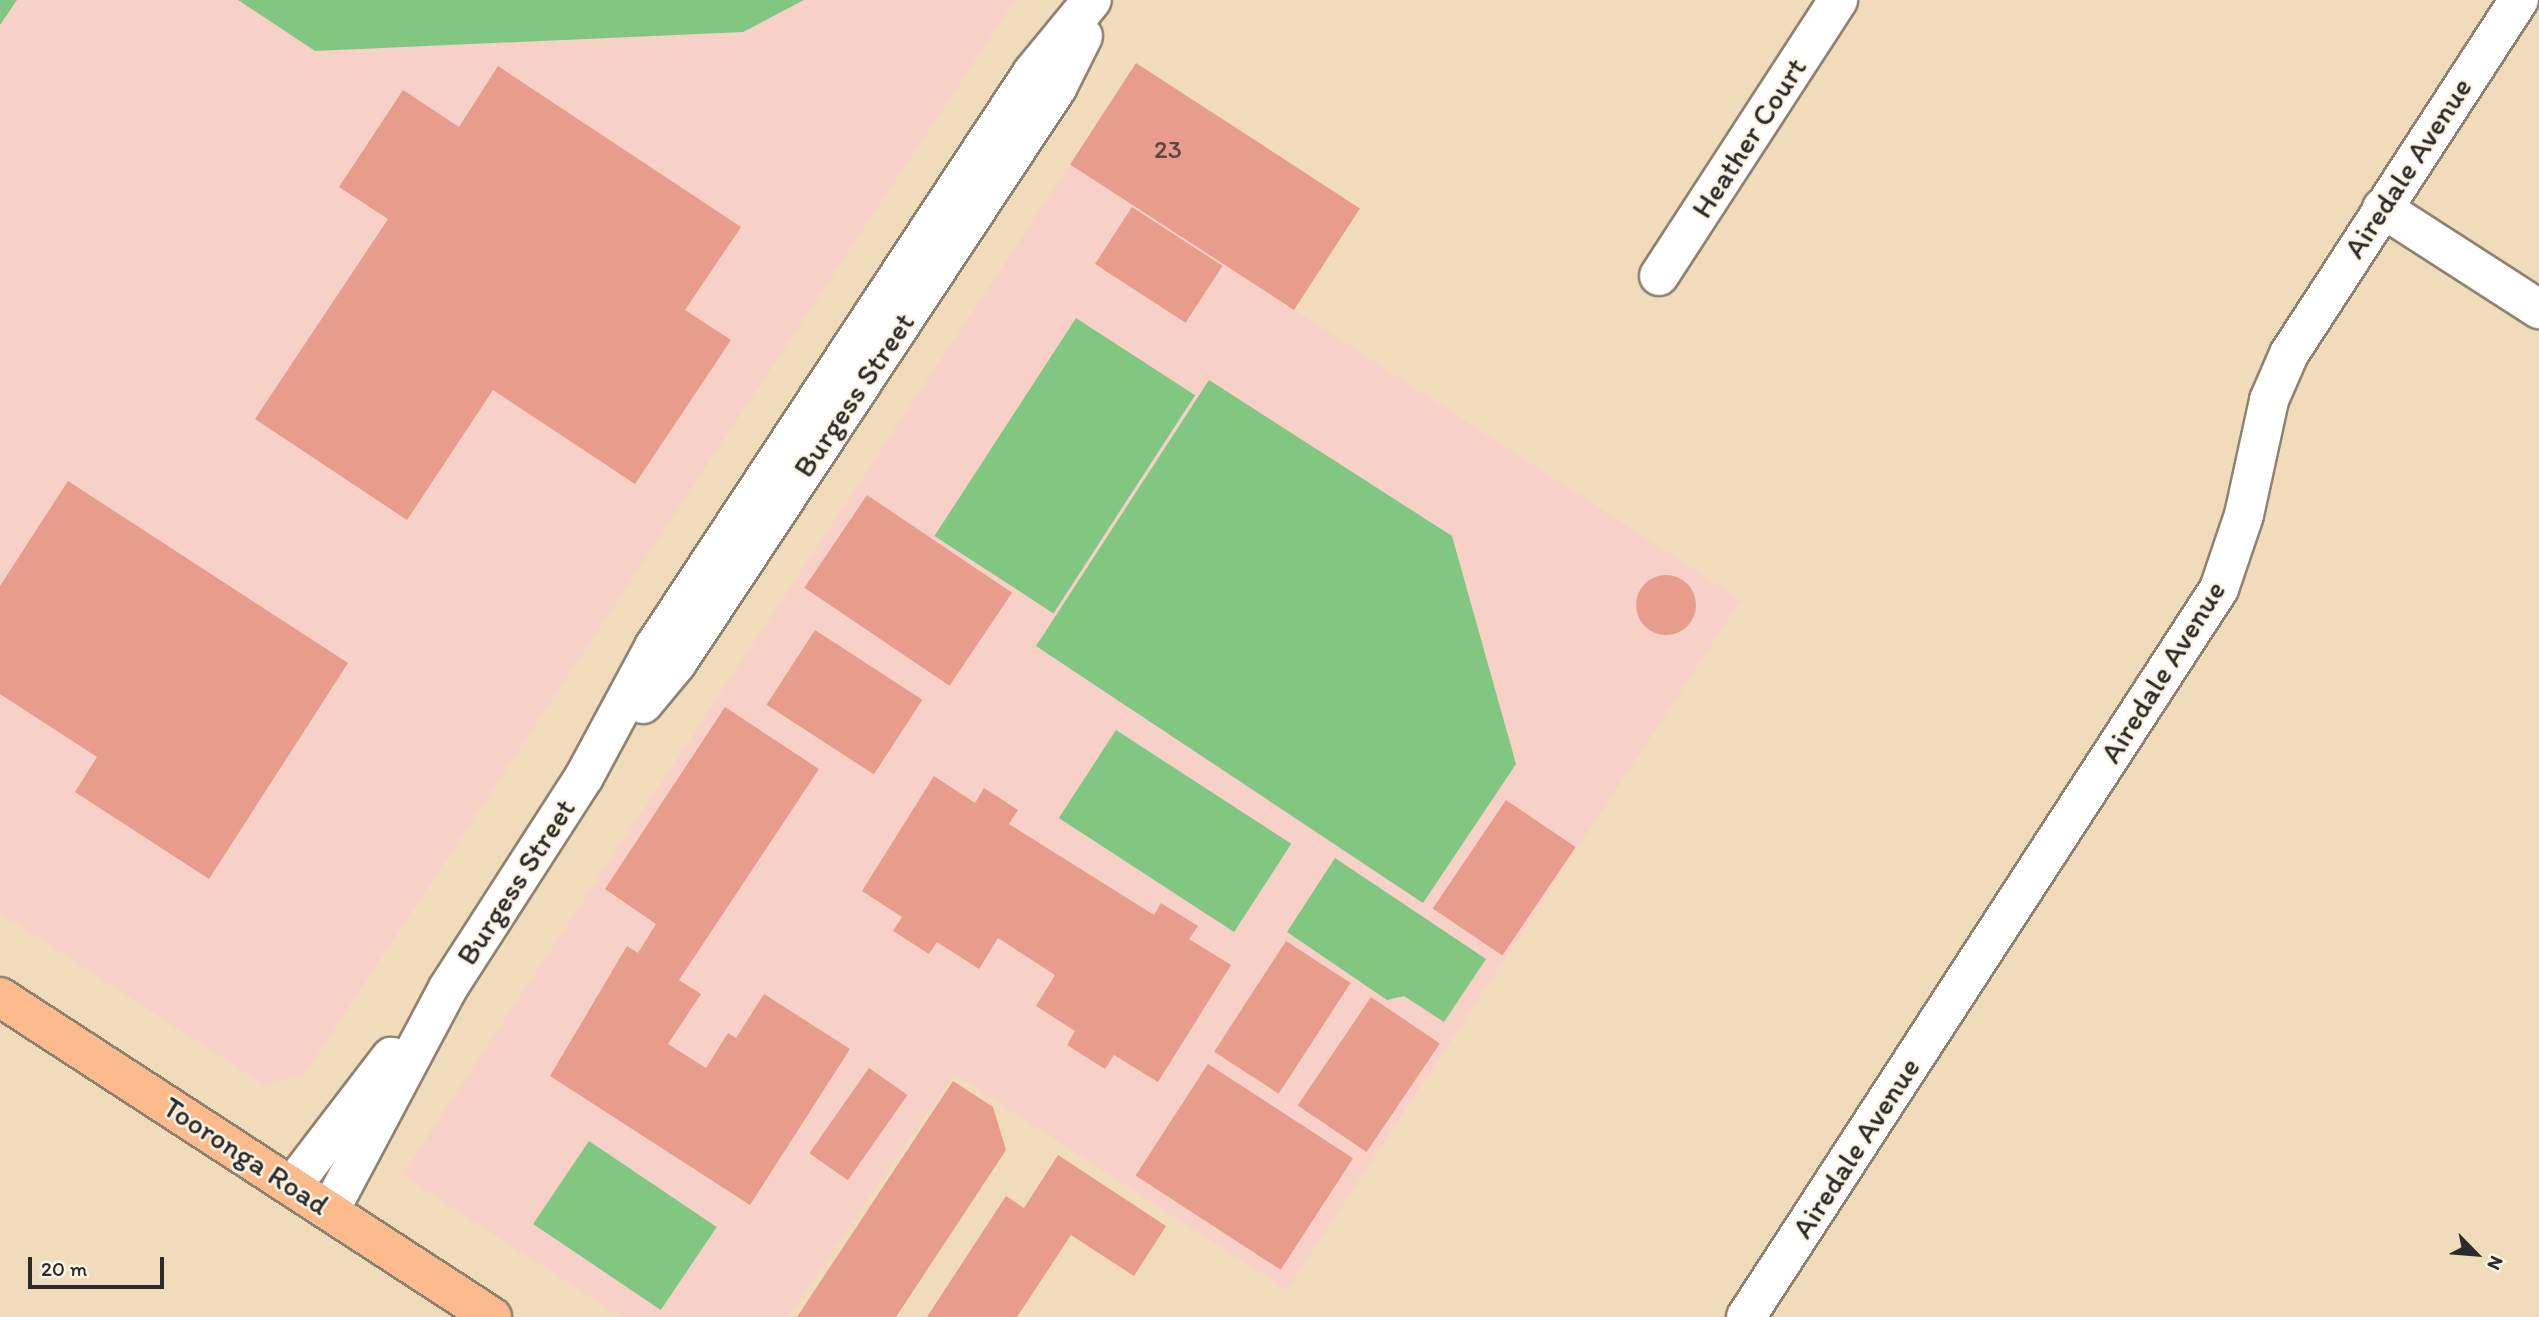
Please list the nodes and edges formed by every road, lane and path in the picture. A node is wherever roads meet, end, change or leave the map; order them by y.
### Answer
1 (1092, 0) edge
2 (1101, 0) edge
3 (1838, 0) edge
4 (2519, 0) edge
5 (2382, 208) junction
6 (1659, 276) dead end
7 (2539, 309) edge
8 (584, 777) junction
9 (448, 988) junction
10 (0, 997) edge
11 (292, 1186) junction
12 (330, 1210) junction
13 (492, 1317) edge
14 (1746, 1317) edge

1 - 8 street, Burgess Street
2 - 8 street, Burgess Street
3 - 6 street, Heather Court
4 - 5 street, Airedale Avenue
5 - 7 street
5 - 14 street, Airedale Avenue
8 - 9 street, Burgess Street
9 - 11 street, Burgess Street
9 - 12 street, Burgess Street
10 - 11 main road, Tooronga Road
11 - 12 main road, Tooronga Road
12 - 13 main road, Tooronga Road

